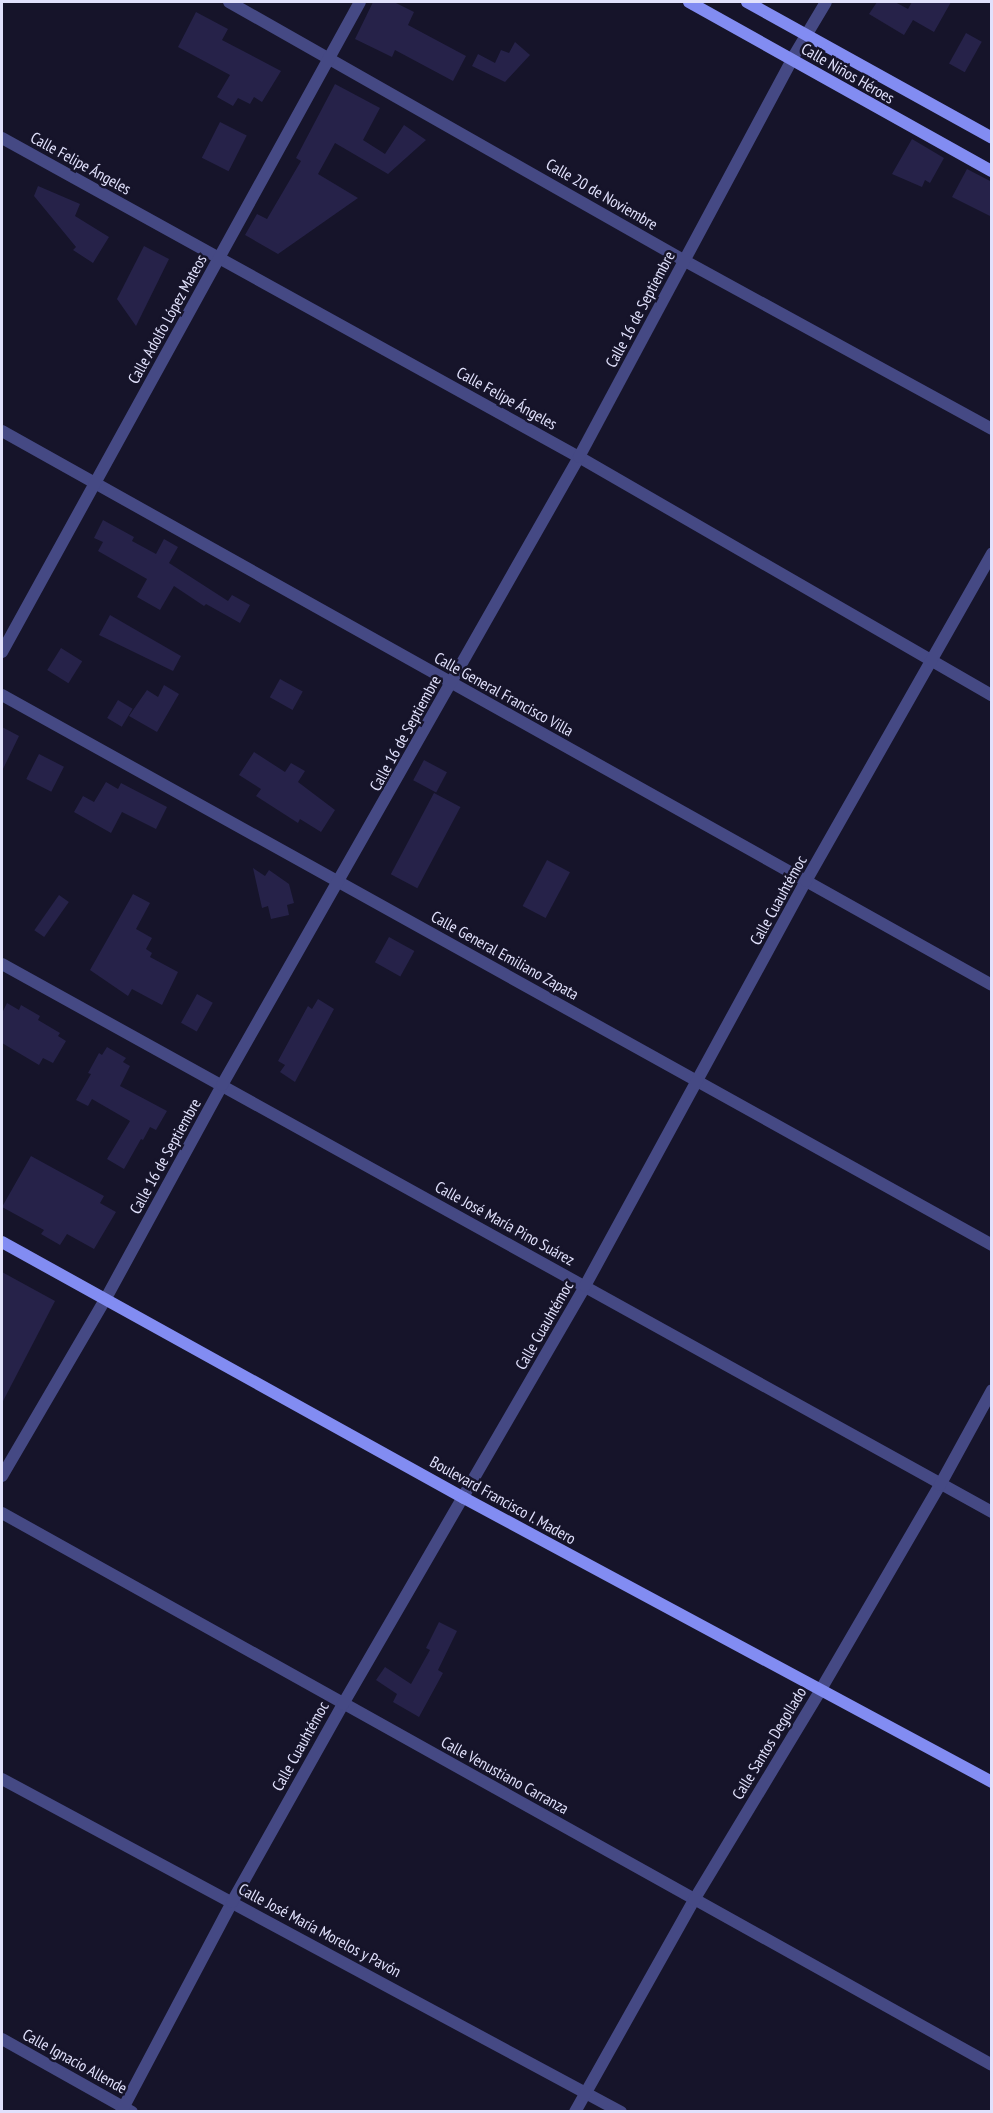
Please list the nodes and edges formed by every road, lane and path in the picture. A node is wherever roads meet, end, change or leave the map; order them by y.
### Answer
1 (229, 2) edge
2 (360, 2) edge
3 (689, 2) edge
4 (747, 2) edge
5 (826, 2) edge
6 (807, 35) junction
7 (329, 56) junction
8 (792, 59) junction
9 (2, 138) edge
10 (992, 138) edge
11 (992, 171) edge
12 (219, 258) junction
13 (685, 261) junction
14 (992, 429) edge
15 (2, 431) edge
16 (579, 457) junction
17 (95, 483) junction
18 (992, 553) edge
19 (2, 652) edge
20 (931, 662) junction
21 (452, 684) junction
22 (2, 695) edge
23 (992, 695) edge
24 (339, 882) junction
25 (806, 882) junction
26 (2, 964) edge
27 (992, 984) edge
28 (698, 1082) junction
29 (222, 1085) junction
30 (2, 1242) edge
31 (992, 1245) edge
32 (585, 1286) junction
33 (105, 1300) junction
34 (992, 1390) edge
35 (2, 1476) edge
36 (940, 1485) junction
37 (464, 1498) junction
38 (992, 1512) edge
39 (2, 1514) edge
40 (820, 1691) junction
41 (343, 1704) junction
42 (2, 1779) edge
43 (992, 1782) edge
44 (694, 1899) junction
45 (232, 1902) junction
46 (2, 2039) edge
47 (992, 2066) edge
48 (586, 2092) junction
49 (125, 2110) edge
50 (575, 2112) edge
51 (621, 2112) edge

1 - 7 street, Calle 20 de Noviembre
2 - 7 street, Calle Adolfo López Mateos
3 - 8 street, Calle Niños Héroes
4 - 6 street, Calle Niños Héroes
5 - 6 street, Calle 16 de Septiembre
6 - 8 street, Calle 16 de Septiembre
6 - 10 street, Calle Niños Héroes
7 - 12 street, Calle Adolfo López Mateos
7 - 13 street, Calle 20 de Noviembre
8 - 11 street, Calle Niños Héroes
8 - 13 street, Calle 16 de Septiembre
9 - 12 street, Calle Felipe Ángeles
12 - 16 street, Calle Felipe Ángeles
12 - 17 street, Calle Adolfo López Mateos
13 - 14 street, Calle 20 de Noviembre
13 - 16 street, Calle 16 de Septiembre
15 - 17 street, Calle General Francisco Villa
16 - 20 street, Calle Felipe Ángeles
16 - 21 street, Calle 16 de Septiembre
17 - 19 street, Calle Adolfo López Mateos
17 - 21 street, Calle General Francisco Villa
18 - 20 street, Calle Cuauhtémoc
20 - 23 street, Calle Felipe Ángeles
20 - 25 street, Calle Cuauhtémoc
21 - 24 street, Calle 16 de Septiembre
21 - 25 street, Calle General Francisco Villa
22 - 24 street, Calle General Emiliano Zapata
24 - 28 street, Calle General Emiliano Zapata
24 - 29 street, Calle 16 de Septiembre
25 - 27 street, Calle General Francisco Villa
25 - 28 street, Calle Cuauhtémoc
26 - 29 street, Calle José María Pino Suárez
28 - 31 street, Calle General Emiliano Zapata
28 - 32 street, Calle Cuauhtémoc
29 - 32 street, Calle José María Pino Suárez
29 - 33 street, Calle 16 de Septiembre
30 - 33 street, Boulevard Francisco I. Madero
32 - 36 street, Calle José María Pino Suárez
32 - 37 street, Calle Cuauhtémoc
33 - 35 street, Calle 16 de Septiembre
33 - 37 street, Boulevard Francisco I. Madero
34 - 36 street, Calle Santos Degollado
36 - 38 street, Calle José María Pino Suárez
36 - 40 street, Calle Santos Degollado
37 - 40 street, Boulevard Francisco I. Madero
37 - 41 street, Calle Cuauhtémoc
39 - 41 street, Calle Venustiano Carranza
40 - 43 street, Boulevard Francisco I. Madero
40 - 44 street, Calle Santos Degollado
41 - 44 street, Calle Venustiano Carranza
41 - 45 street, Calle Cuauhtémoc
42 - 45 street, Calle José María Morelos y Pavón
44 - 47 street, Calle Venustiano Carranza
44 - 48 street, Calle Santos Degollado
45 - 48 street, Calle José María Morelos y Pavón
45 - 49 street, Calle Cuauhtémoc
46 - 49 street, Calle Ignacio Allende
48 - 50 street, Calle Santos Degollado
48 - 51 street, Calle José María Morelos y Pavón

